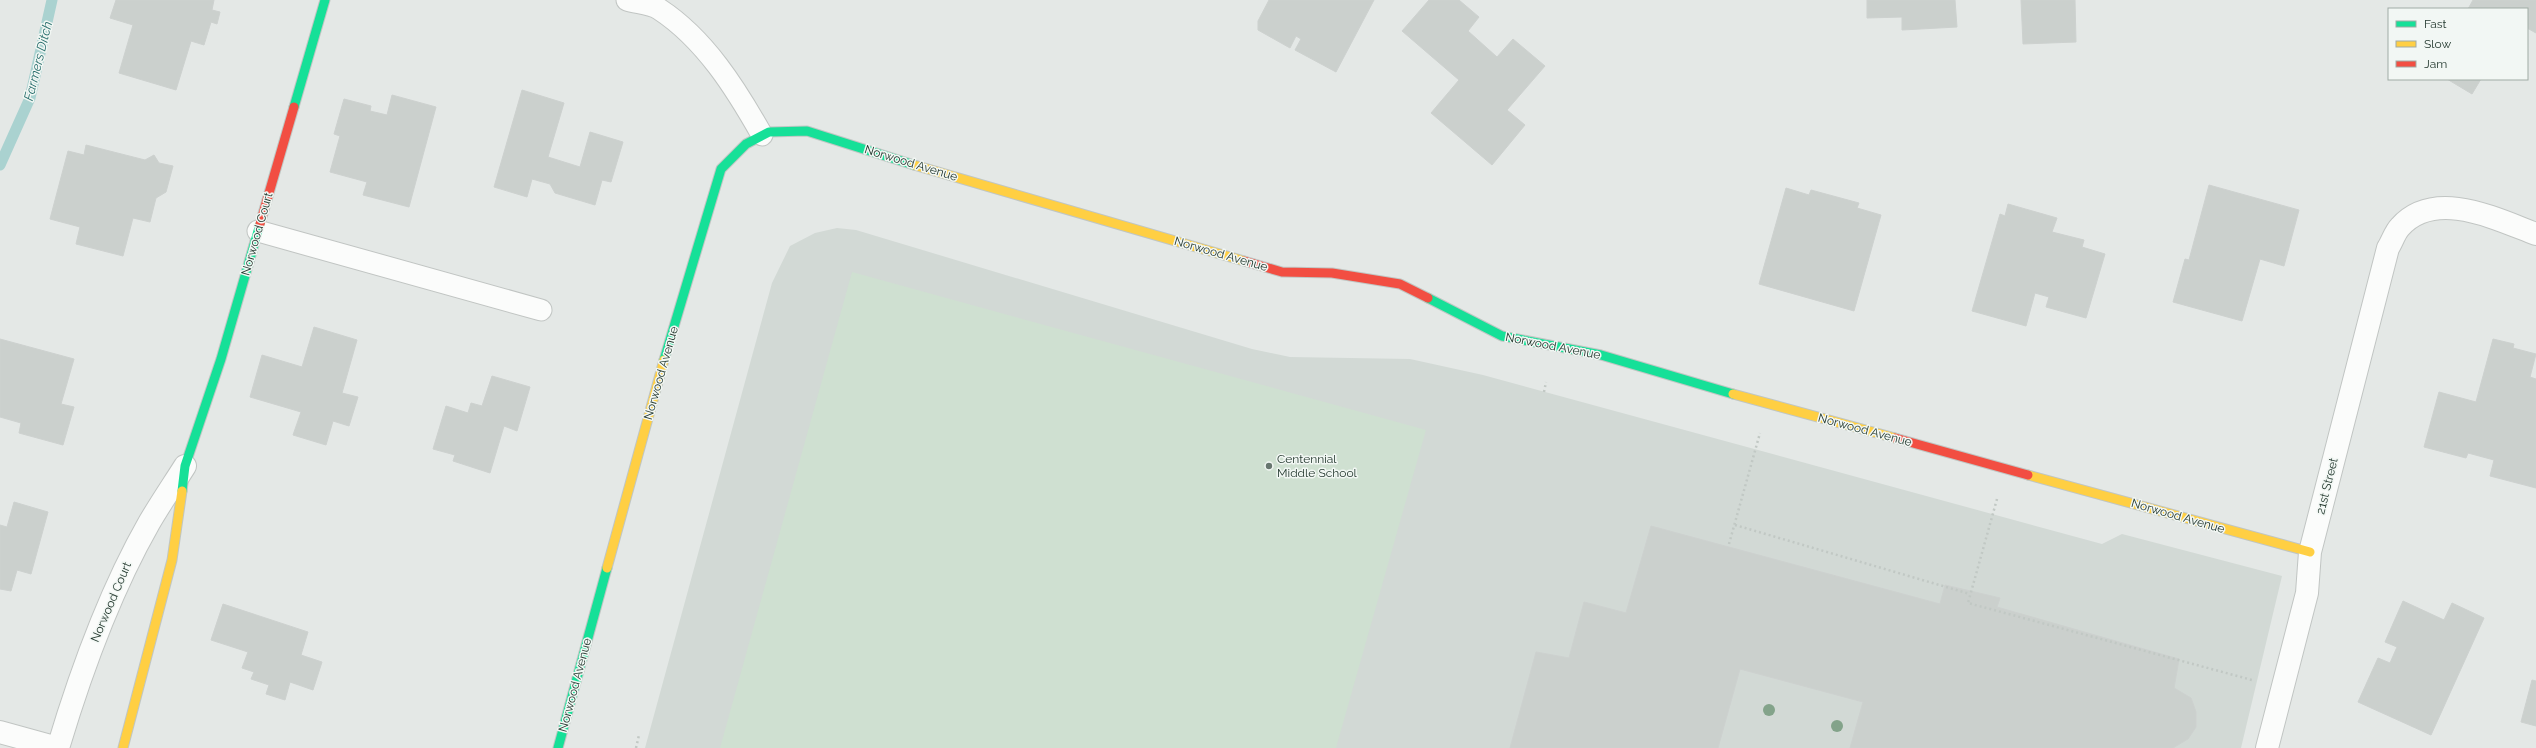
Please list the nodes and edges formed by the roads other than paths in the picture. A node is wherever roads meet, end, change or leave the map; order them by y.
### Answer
1 (325, 0) edge
2 (627, 0) edge
3 (762, 135) junction
4 (258, 231) junction
5 (2536, 234) edge
6 (541, 310) dead end
7 (185, 466) junction
8 (2310, 552) junction
9 (0, 732) edge
10 (58, 748) edge
11 (123, 748) edge
12 (558, 748) edge
13 (2267, 748) edge

1 - 4 street, Norwood Court
2 - 3 lane
3 - 8 street, Norwood Avenue
3 - 12 street, Norwood Avenue
4 - 6 lane
4 - 7 street, Norwood Court
5 - 8 street, 21st Street
7 - 10 street, Norwood Court
7 - 11 street, Norwood Court
8 - 13 street, 21st Street
9 - 10 street

